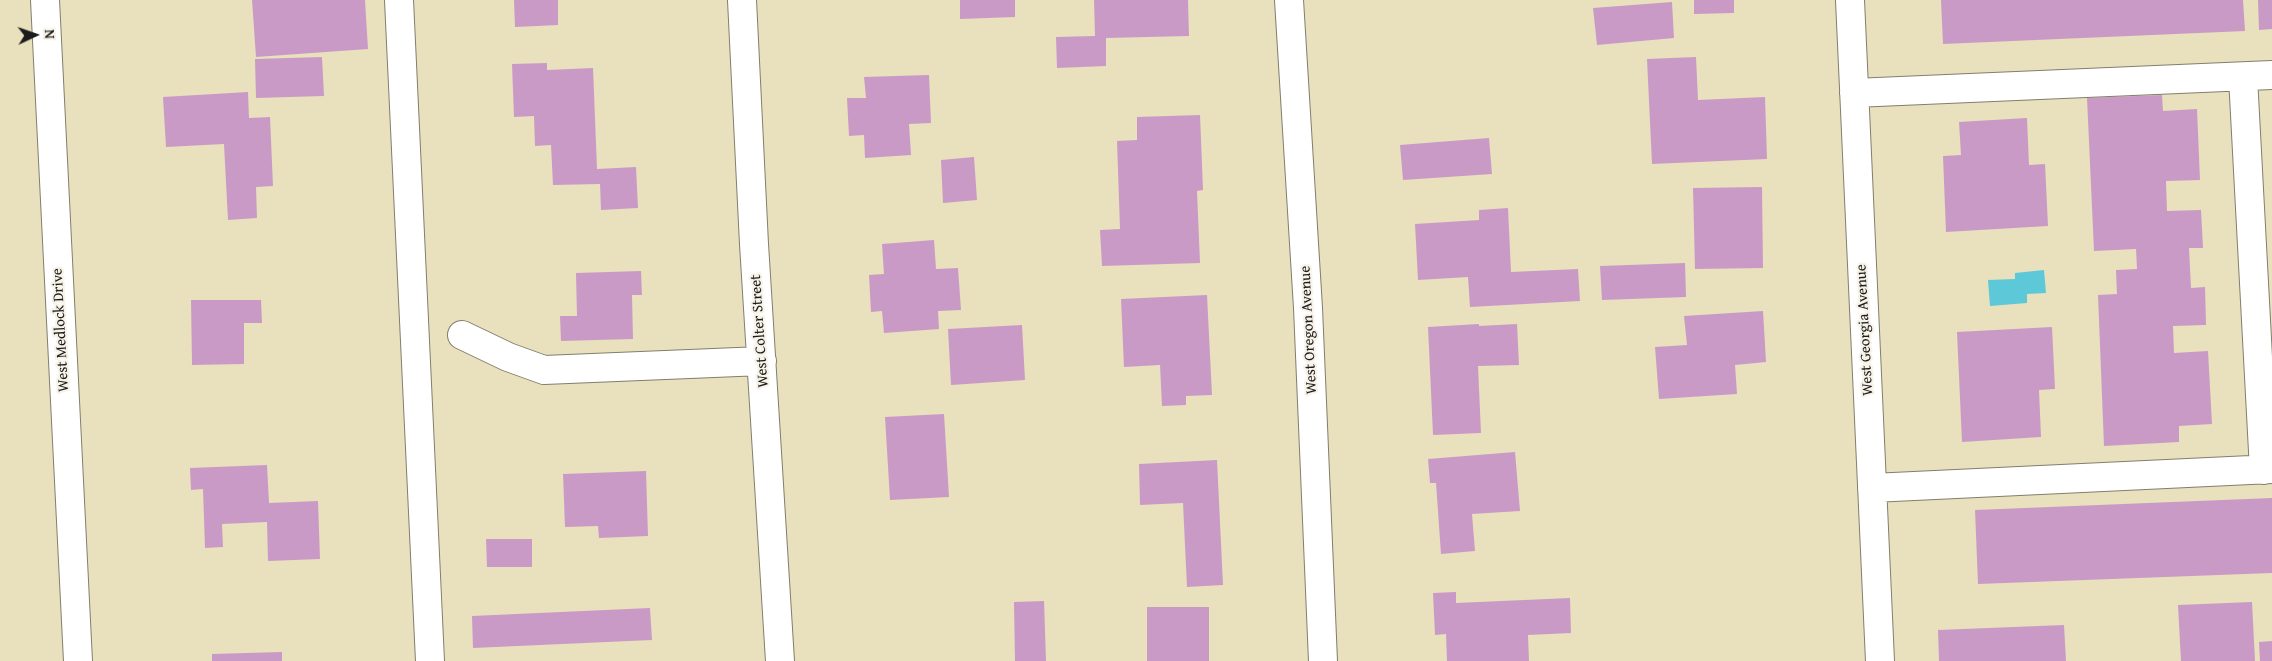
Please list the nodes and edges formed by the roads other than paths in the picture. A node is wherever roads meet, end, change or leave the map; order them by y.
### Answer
1 (44, 0) edge
2 (399, 0) edge
3 (742, 0) edge
4 (1289, 0) edge
5 (1850, 0) edge
6 (2272, 75) edge
7 (2243, 77) junction
8 (1854, 93) junction
9 (462, 335) dead end
10 (762, 362) junction
11 (2268, 470) edge
12 (1872, 488) junction
13 (78, 661) edge
14 (430, 661) edge
15 (780, 661) edge
16 (1323, 661) edge
17 (1880, 661) edge

1 - 13 street, West Medlock Drive
2 - 14 street
3 - 10 street, West Colter Street
4 - 16 street, West Oregon Avenue
5 - 8 street, West Georgia Avenue
6 - 7 street
7 - 8 street
7 - 11 street
8 - 12 street, West Georgia Avenue
9 - 10 street
10 - 15 street, West Colter Street
11 - 12 street
12 - 17 street, West Georgia Avenue

